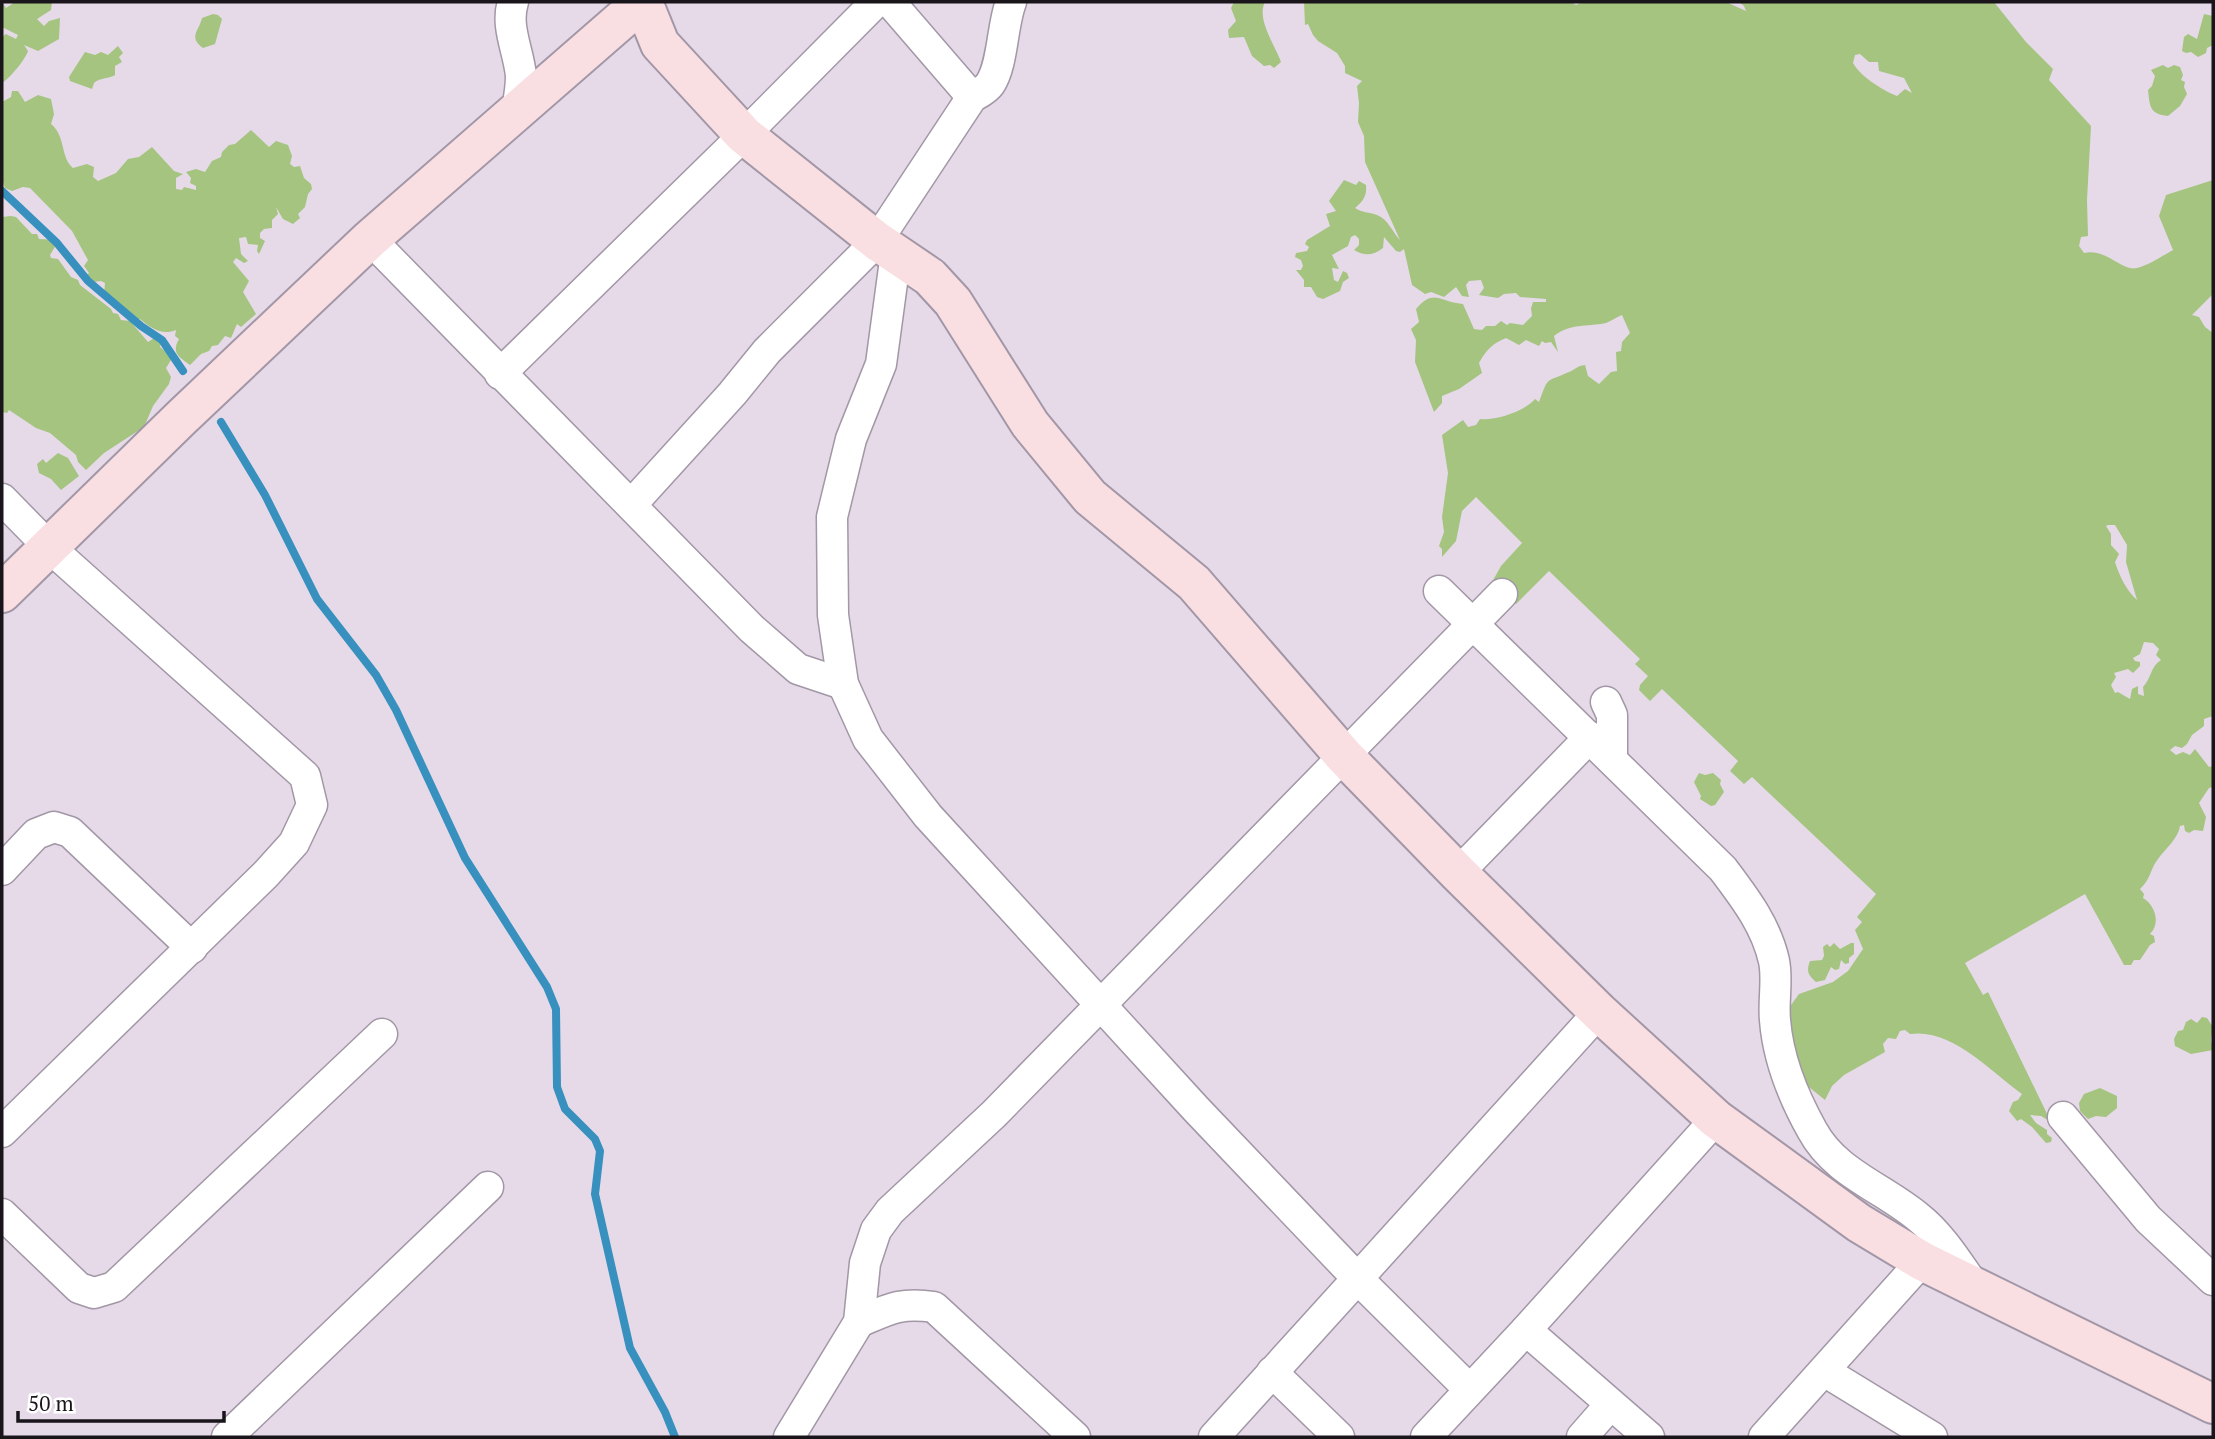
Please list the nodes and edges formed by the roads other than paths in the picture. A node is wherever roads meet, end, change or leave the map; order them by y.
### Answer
1 (513, 2) edge
2 (643, 2) edge
3 (876, 2) edge
4 (890, 2) edge
5 (1012, 2) edge
6 (972, 97) junction
7 (517, 110) junction
8 (744, 135) junction
9 (370, 239) junction
10 (887, 247) junction
11 (500, 374) junction
12 (2, 499) edge
13 (631, 505) junction
14 (50, 547) junction
15 (1439, 590) dead end
16 (2, 593) edge
17 (1502, 594) dead end
18 (1473, 623) junction
19 (843, 684) junction
20 (1606, 702) dead end
21 (1590, 737) junction
22 (1344, 756) junction
23 (1612, 758) junction
24 (2, 870) edge
25 (1458, 873) junction
26 (192, 948) junction
27 (1102, 1004) junction
28 (1600, 1012) junction
29 (382, 1034) dead end
30 (2063, 1117) dead end
31 (1716, 1119) junction
32 (2, 1132) edge
33 (488, 1187) dead end
34 (2, 1214) edge
35 (1922, 1261) junction
36 (1357, 1278) junction
37 (2213, 1280) edge
38 (1976, 1288) junction
39 (859, 1322) junction
40 (1526, 1330) junction
41 (1824, 1371) junction
42 (1272, 1372) junction
43 (1469, 1389) junction
44 (2213, 1404) edge
45 (1611, 1405) junction
46 (226, 1437) edge
47 (789, 1437) edge
48 (1075, 1437) edge
49 (1214, 1437) edge
50 (1339, 1437) edge
51 (1426, 1437) edge
52 (1582, 1437) edge
53 (1649, 1437) edge
54 (1764, 1437) edge
55 (1932, 1437) edge

1 - 7 street
2 - 7 street
2 - 8 street
3 - 8 street
4 - 6 street
5 - 6 street
6 - 10 street
7 - 9 street
8 - 10 street
8 - 11 street
9 - 11 street
9 - 14 street
10 - 13 street
10 - 19 street
10 - 22 street
11 - 13 street
12 - 14 street
13 - 19 street
14 - 16 street
14 - 26 street
15 - 18 street
17 - 18 street
18 - 21 street
18 - 22 street
19 - 27 street
20 - 23 street
21 - 23 street
21 - 25 street
22 - 25 street
22 - 27 street
23 - 38 street
24 - 26 street
25 - 28 street
26 - 32 street
27 - 36 street
27 - 39 street
28 - 31 street
28 - 36 street
29 - 34 street
30 - 37 street
31 - 35 street
31 - 40 street
33 - 46 street
35 - 38 street
35 - 41 street
36 - 42 street
36 - 43 street
38 - 44 street
39 - 47 street
39 - 48 street
40 - 43 street
40 - 45 street
41 - 54 street
41 - 55 street
42 - 49 street
42 - 50 street
43 - 51 street
45 - 52 street
45 - 53 street

